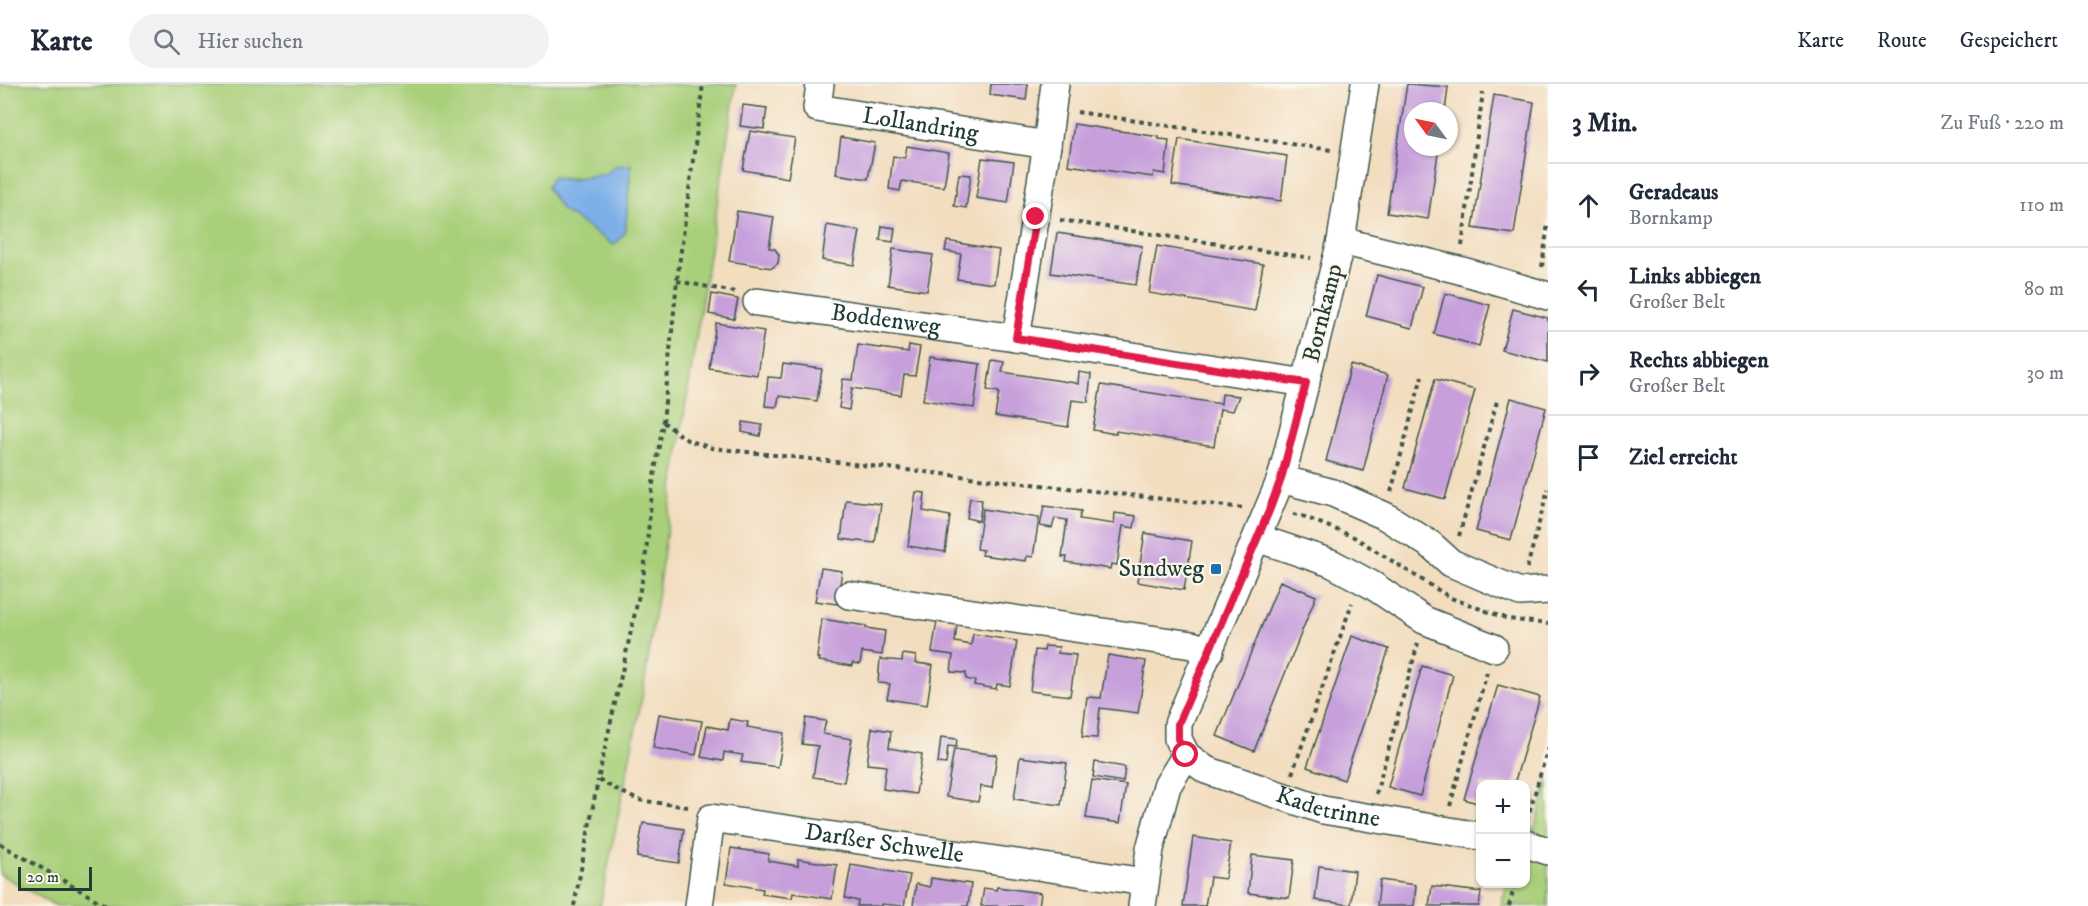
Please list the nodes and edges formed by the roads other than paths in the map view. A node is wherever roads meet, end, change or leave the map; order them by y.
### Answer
1 (820, 84) edge
2 (1365, 84) edge
3 (1053, 96) edge
4 (1047, 145) junction
5 (1341, 241) junction
6 (1543, 294) edge
7 (757, 302) road end
8 (1016, 338) junction
9 (1306, 383) junction
10 (1281, 479) junction
11 (1257, 538) junction
12 (1548, 590) edge
13 (849, 595) dead end
14 (1494, 648) road end
15 (1210, 651) junction
16 (1186, 755) junction
17 (1476, 835) edge
18 (1530, 845) edge
19 (1548, 851) edge
20 (1144, 894) edge
21 (699, 906) edge

1 - 4 street, Lollandring
2 - 5 street, Bornkamp
3 - 4 street
4 - 8 street
5 - 6 street
5 - 9 street, Bornkamp
7 - 8 street, Boddenweg
8 - 9 street, Boddenweg
9 - 10 street, Bornkamp
10 - 11 street, Bornkamp
10 - 12 street
11 - 14 street
11 - 15 street, Bornkamp
13 - 15 street
15 - 16 street, Bornkamp
16 - 17 street, Kadetrinne
16 - 20 street
18 - 19 street
20 - 21 street, Darßer Schwelle

